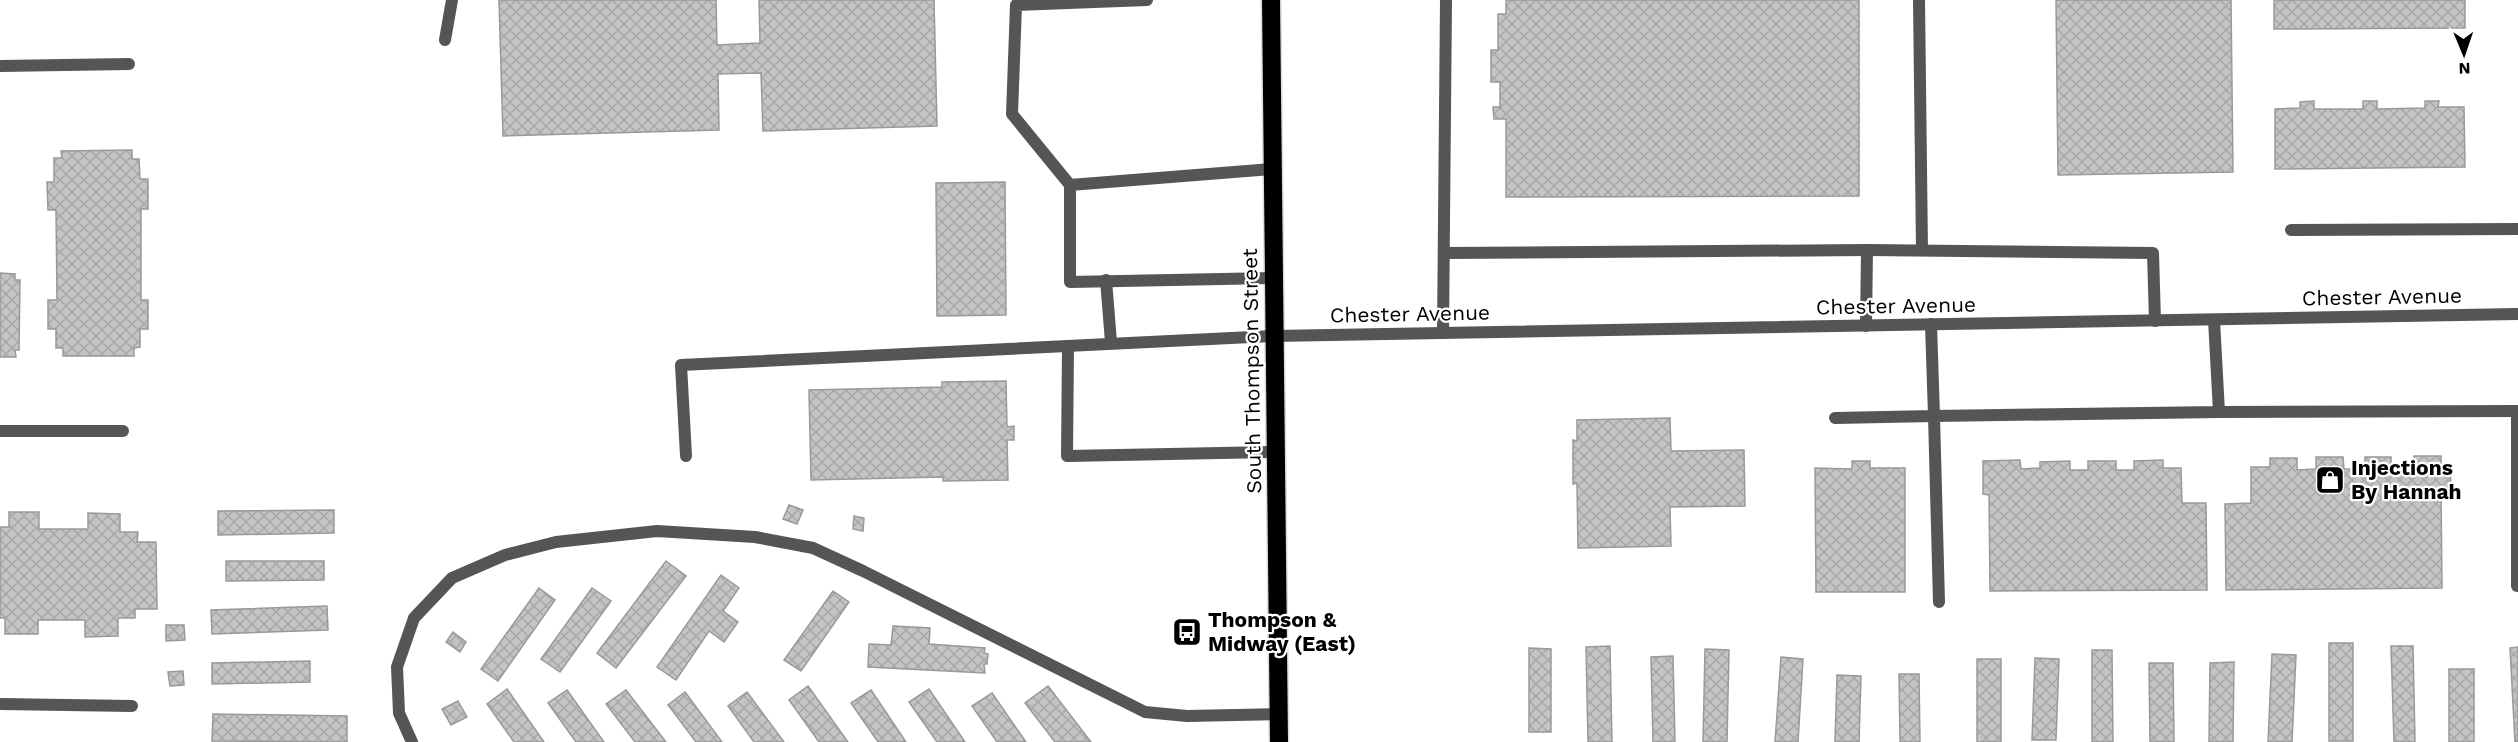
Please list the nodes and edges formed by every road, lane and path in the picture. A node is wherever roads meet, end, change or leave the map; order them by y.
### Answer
1 (452, 0) edge
2 (1147, 0) edge
3 (1271, 0) edge
4 (1446, 0) edge
5 (1919, 0) edge
6 (1016, 2) edge
7 (445, 40) dead end
8 (129, 64) dead end
9 (0, 66) edge
10 (1272, 169) junction
11 (1070, 184) junction
12 (2518, 229) edge
13 (2291, 230) dead end
14 (1867, 250) junction
15 (1922, 250) junction
16 (1444, 253) junction
17 (1274, 278) junction
18 (1106, 280) junction
19 (2518, 314) edge
20 (2214, 320) junction
21 (2155, 321) junction
22 (1931, 324) junction
23 (1866, 326) junction
24 (1443, 333) junction
25 (1274, 336) junction
26 (1111, 342) junction
27 (1068, 346) junction
28 (2518, 411) edge
29 (2219, 412) junction
30 (1934, 416) junction
31 (1835, 418) dead end
32 (0, 431) edge
33 (123, 431) dead end
34 (1275, 452) junction
35 (686, 456) dead end
36 (2517, 586) edge
37 (1939, 602) dead end
38 (0, 704) edge
39 (132, 706) dead end
40 (1278, 714) junction
41 (412, 742) edge
42 (1279, 742) edge

1 - 7 street
2 - 6 street
3 - 10 highway, South Thompson Street
4 - 16 street
5 - 15 street
6 - 11 street
8 - 9 street
10 - 11 street
10 - 17 highway, South Thompson Street
11 - 18 street
12 - 13 street
14 - 15 street
14 - 16 street
14 - 23 street
15 - 21 street
16 - 24 street
17 - 18 street
17 - 25 highway, South Thompson Street
18 - 26 street
19 - 20 street, Chester Avenue
20 - 21 street, Chester Avenue
20 - 29 street
21 - 22 street, Chester Avenue
22 - 23 street, Chester Avenue
22 - 30 street
23 - 24 street, Chester Avenue
24 - 25 street, Chester Avenue
25 - 26 street, Chester Avenue
25 - 34 highway, South Thompson Street
26 - 27 street, Chester Avenue
27 - 34 street
27 - 35 street, Chester Avenue
28 - 29 street
28 - 36 street
29 - 30 street
30 - 31 street
30 - 37 street
32 - 33 street
34 - 40 highway, South Thompson Street
38 - 39 street
40 - 41 street
40 - 42 highway, South Thompson Street

